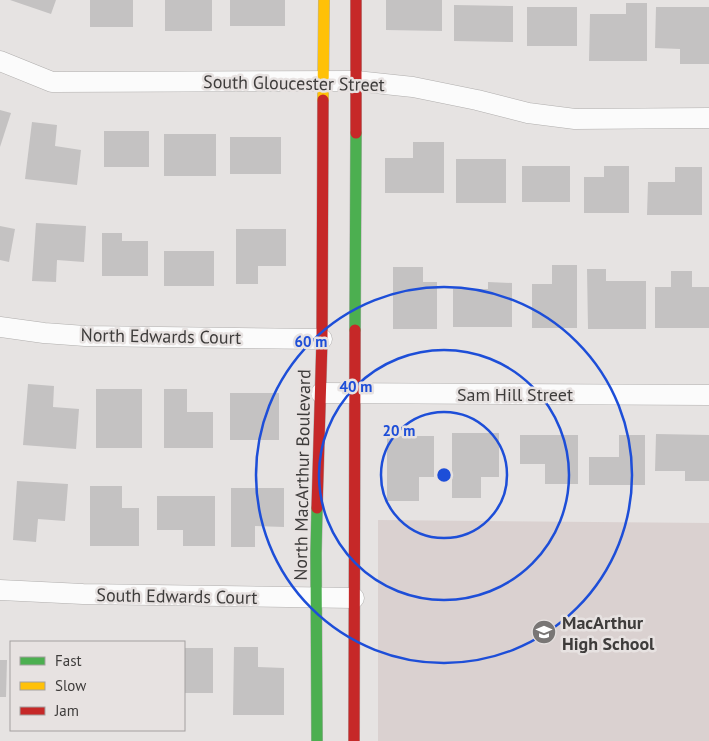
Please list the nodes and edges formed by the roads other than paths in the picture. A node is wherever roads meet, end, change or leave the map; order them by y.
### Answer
1 (324, 0) edge
2 (356, 0) edge
3 (0, 61) edge
4 (324, 81) junction
5 (356, 81) junction
6 (709, 118) edge
7 (0, 327) edge
8 (322, 339) junction
9 (321, 393) junction
10 (355, 393) junction
11 (709, 395) edge
12 (0, 590) edge
13 (316, 597) junction
14 (354, 598) junction
15 (317, 741) edge
16 (354, 741) edge

1 - 4 main road, North MacArthur Boulevard
2 - 5 main road
3 - 4 street, South Gloucester Street
4 - 5 street, South Gloucester Street
4 - 8 main road, North MacArthur Boulevard
5 - 6 street, South Gloucester Street
5 - 10 main road
7 - 8 street, North Edwards Court
8 - 9 main road, North MacArthur Boulevard
9 - 10 street, Sam Hill Street
9 - 13 main road, North MacArthur Boulevard
10 - 11 street, Sam Hill Street
10 - 14 main road
12 - 13 street, South Edwards Court
13 - 14 street, South Edwards Court
13 - 15 main road, North MacArthur Boulevard
14 - 16 main road

